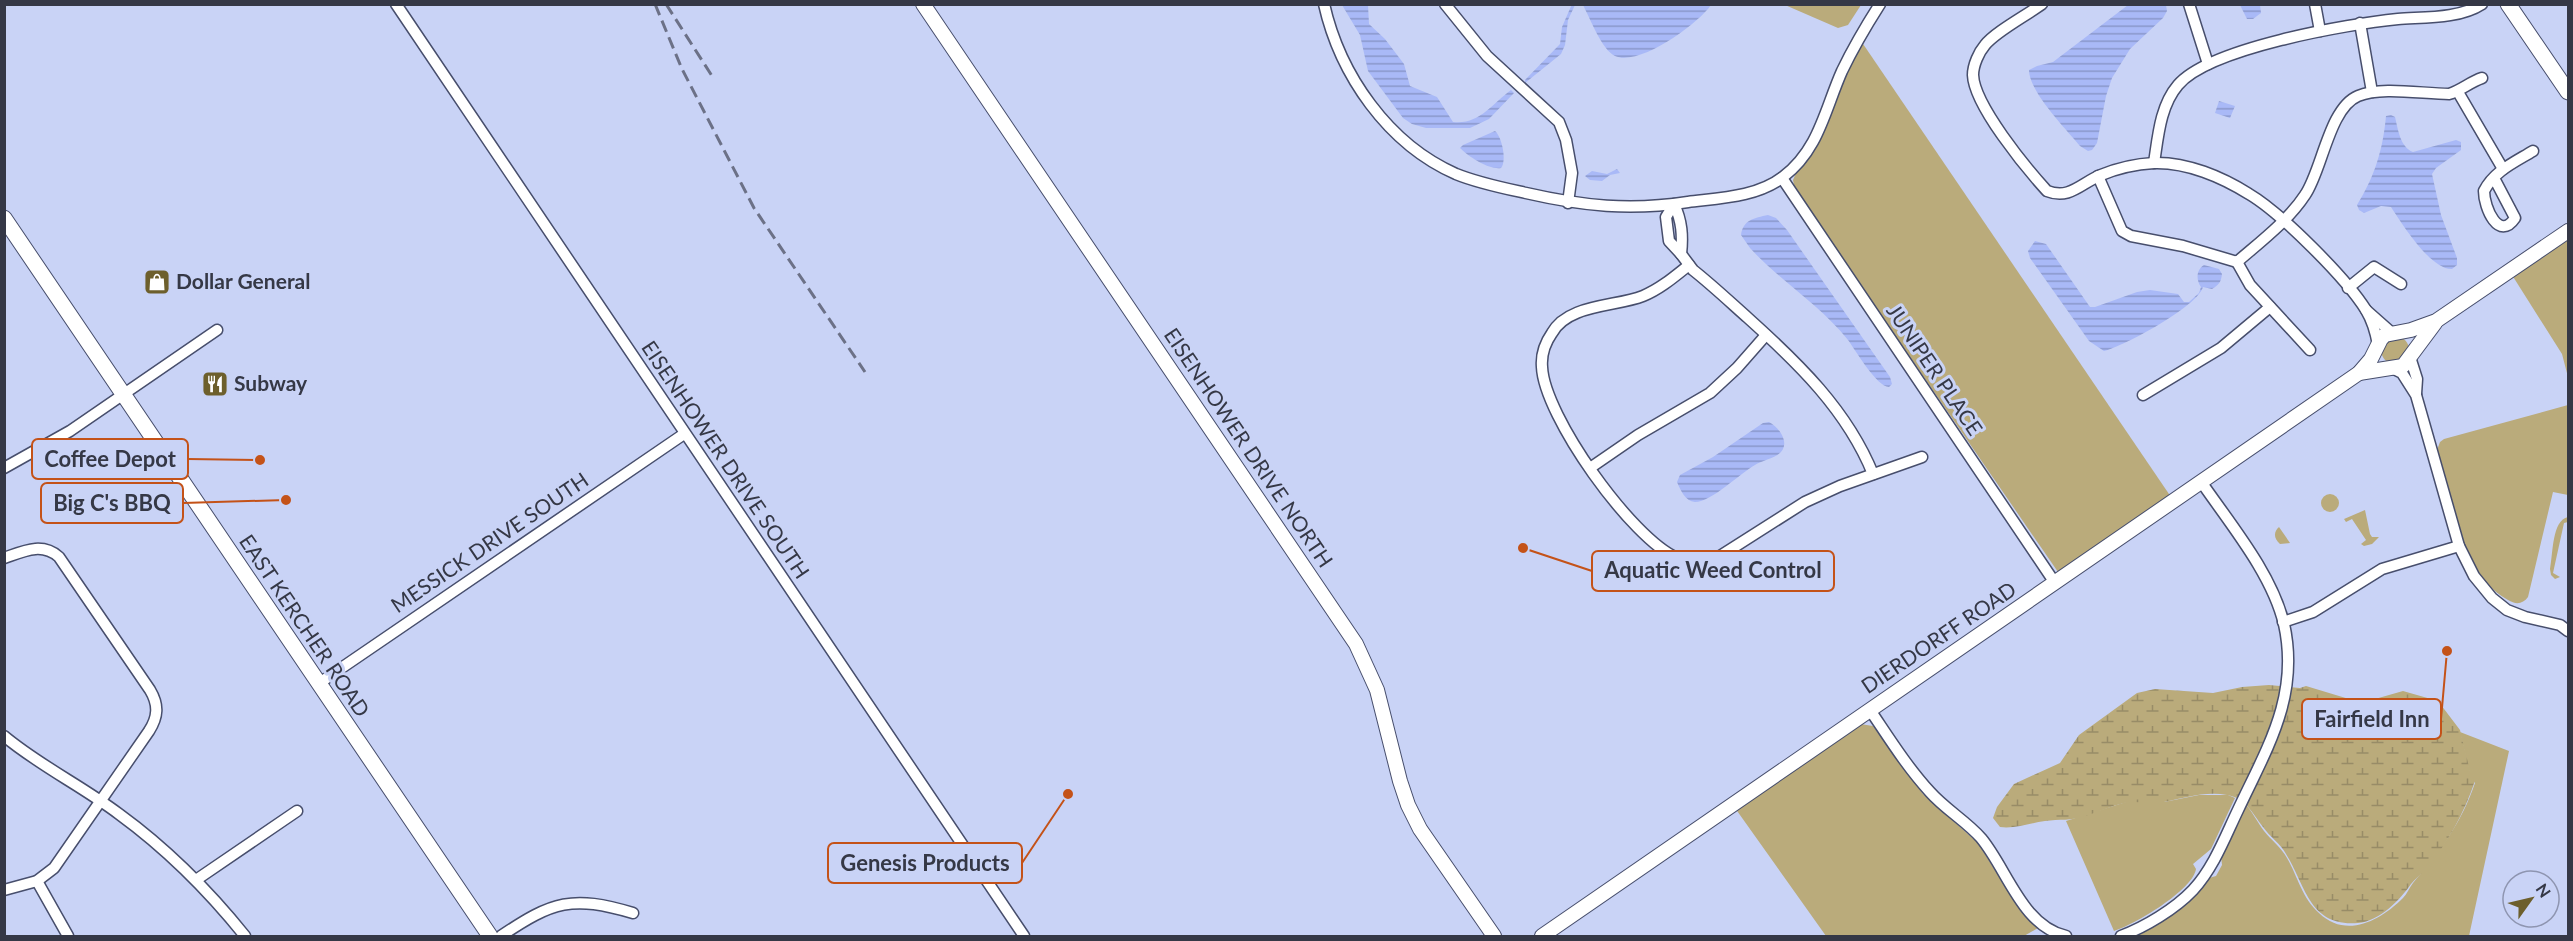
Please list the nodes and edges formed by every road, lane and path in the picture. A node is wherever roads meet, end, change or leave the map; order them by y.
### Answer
1 (396, 4) edge
2 (922, 4) edge
3 (1324, 4) edge
4 (1445, 4) edge
5 (1881, 4) edge
6 (2042, 4) edge
7 (2189, 4) edge
8 (2482, 4) edge
9 (2508, 4) edge
10 (2314, 5) edge
11 (2432, 10) edge
12 (2360, 23) junction
13 (2320, 31) junction
14 (2208, 64) junction
15 (2482, 78) dead end
16 (2372, 92) junction
17 (2458, 92) junction
18 (2568, 92) edge
19 (2534, 151) dead end
20 (2154, 163) junction
21 (2503, 169) junction
22 (2098, 176) junction
23 (1782, 178) junction
24 (2494, 178) dead end
25 (1565, 202) junction
26 (1674, 204) junction
27 (4, 218) edge
28 (2282, 220) junction
29 (2568, 231) edge
30 (2237, 262) junction
31 (1689, 265) junction
32 (2401, 284) dead end
33 (2348, 288) junction
34 (2270, 307) junction
35 (2366, 310) junction
36 (2436, 321) junction
37 (218, 330) dead end
38 (2395, 333) junction
39 (1766, 335) junction
40 (2377, 346) junction
41 (2310, 350) dead end
42 (2411, 355) junction
43 (2391, 367) junction
44 (2359, 373) junction
45 (2143, 394) dead end
46 (123, 395) junction
47 (2416, 395) junction
48 (684, 434) junction
49 (1922, 458) dead end
50 (4, 468) edge
51 (1590, 468) junction
52 (1873, 474) junction
53 (2202, 483) junction
54 (2459, 546) junction
55 (4, 558) edge
56 (2055, 583) junction
57 (2283, 622) junction
58 (2566, 627) edge
59 (318, 684) junction
60 (1870, 710) junction
61 (4, 736) edge
62 (101, 801) junction
63 (297, 811) dead end
64 (196, 880) junction
65 (37, 881) junction
66 (4, 890) edge
67 (633, 913) dead end
68 (68, 936) edge
69 (245, 936) edge
70 (489, 936) edge
71 (501, 936) edge
72 (1024, 936) edge
73 (1494, 936) edge
74 (1542, 936) edge
75 (2066, 936) edge
76 (2121, 936) edge

1 - 48 street, EISENHOWER DRIVE SOUTH
2 - 73 street, EISENHOWER DRIVE NORTH
3 - 25 street
4 - 25 street
5 - 23 street
6 - 22 street
7 - 14 street
8 - 11 street
9 - 18 main road
10 - 13 street
11 - 12 street
12 - 13 street
12 - 16 street
13 - 14 street
14 - 20 street
15 - 17 street
16 - 17 street
16 - 28 street
17 - 21 street
19 - 21 street
20 - 22 street
20 - 28 street
21 - 24 street
22 - 30 street
23 - 26 street
23 - 56 street, JUNIPER PLACE
25 - 26 street
26 - 31 street
27 - 46 main road, EAST KERCHER ROAD
28 - 30 street
28 - 33 street
29 - 36 street, DIERDORFF ROAD
30 - 34 street
31 - 39 street
31 - 51 street
32 - 33 street
33 - 35 street
34 - 41 street
34 - 45 street
35 - 38 street
35 - 40 street
36 - 38 street, DIERDORFF ROAD
36 - 42 street, DIERDORFF ROAD
37 - 46 street
38 - 40 street, DIERDORFF ROAD
38 - 42 street
39 - 51 street
39 - 52 street
40 - 43 street
40 - 44 street, DIERDORFF ROAD
42 - 43 street, DIERDORFF ROAD
42 - 47 street
43 - 44 street, DIERDORFF ROAD
43 - 47 street
44 - 53 street, DIERDORFF ROAD
46 - 50 street
46 - 59 main road, EAST KERCHER ROAD
47 - 54 street
48 - 59 street, MESSICK DRIVE SOUTH
48 - 72 street, EISENHOWER DRIVE SOUTH
49 - 52 street
51 - 52 street
53 - 56 street, DIERDORFF ROAD
53 - 57 street
54 - 57 street
54 - 58 street
55 - 62 street
56 - 60 street, DIERDORFF ROAD
57 - 76 street
59 - 70 main road, EAST KERCHER ROAD
60 - 74 street, DIERDORFF ROAD
60 - 75 street
61 - 62 street
62 - 64 street
62 - 65 street
63 - 64 street
64 - 69 street
65 - 66 street
65 - 68 street
67 - 71 street

